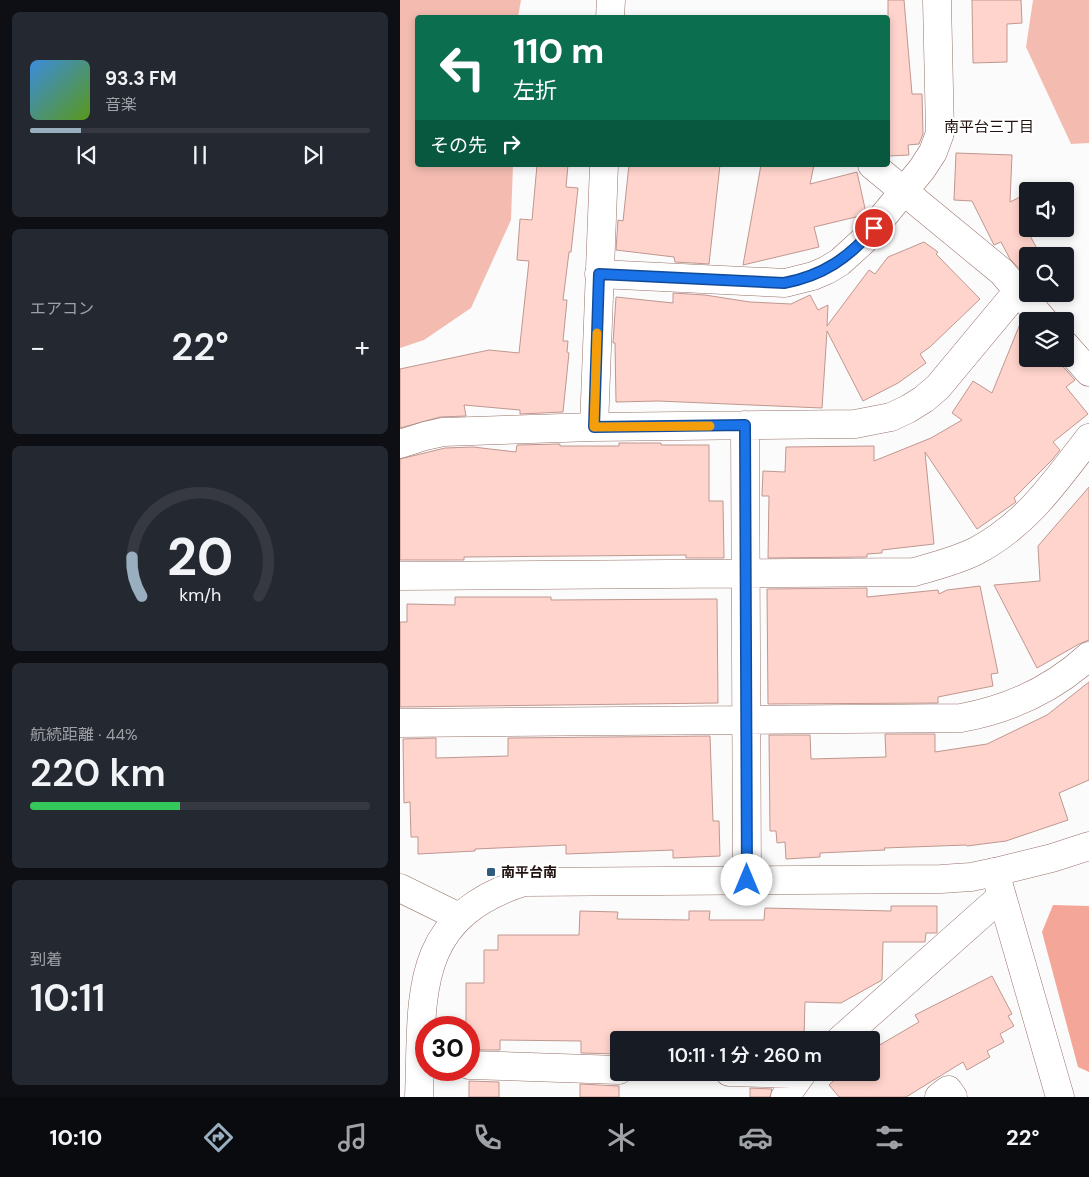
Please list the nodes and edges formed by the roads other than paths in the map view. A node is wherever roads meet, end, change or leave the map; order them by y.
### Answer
1 (611, 0) edge
2 (937, 0) edge
3 (610, 15) edge
4 (604, 167) edge
5 (874, 167) edge
6 (905, 192) junction
7 (599, 274) junction
8 (1017, 292) junction
9 (1036, 312) edge
10 (1074, 355) edge
11 (1089, 372) edge
12 (745, 425) junction
13 (594, 427) junction
14 (1089, 438) edge
15 (400, 444) edge
16 (745, 574) junction
17 (400, 576) edge
18 (1089, 656) edge
19 (746, 720) junction
20 (400, 723) edge
21 (1089, 846) edge
22 (747, 880) junction
23 (999, 884) junction
24 (400, 888) edge
25 (459, 917) junction
26 (424, 1016) edge
27 (849, 1031) edge
28 (480, 1066) edge
29 (610, 1070) edge
30 (421, 1081) edge
31 (796, 1081) edge
32 (419, 1097) edge
33 (785, 1097) edge
34 (939, 1097) edge
35 (953, 1097) edge
36 (1060, 1097) edge

1 - 3 street
2 - 6 street
4 - 7 street
5 - 6 street
6 - 7 street
6 - 8 street
7 - 13 street
8 - 9 street
8 - 12 street
10 - 11 street
12 - 13 street
12 - 16 street
13 - 15 street
14 - 16 street
16 - 17 street
16 - 19 street
18 - 19 street
19 - 20 street
19 - 22 street
21 - 23 street
22 - 23 street
22 - 25 street
23 - 27 street
23 - 36 street
24 - 25 street
25 - 26 street
28 - 29 street
30 - 32 street
31 - 33 street
34 - 35 street

